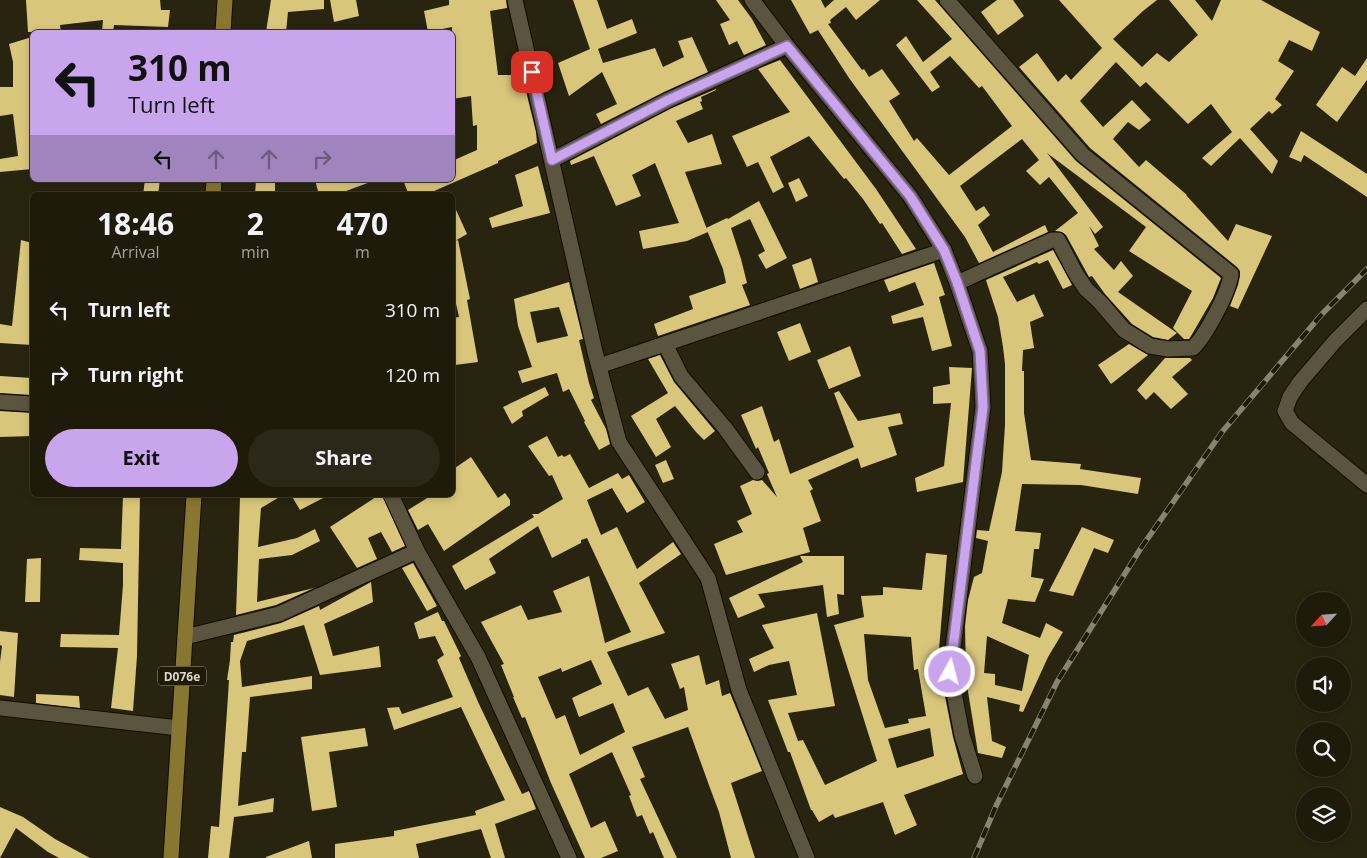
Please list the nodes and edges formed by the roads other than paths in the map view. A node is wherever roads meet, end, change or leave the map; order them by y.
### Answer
1 (225, 0) edge
2 (515, 0) edge
3 (752, 0) edge
4 (947, 0) edge
5 (223, 30) edge
6 (787, 46) junction
7 (552, 160) junction
8 (944, 250) junction
9 (957, 282) junction
10 (1367, 309) edge
11 (665, 344) junction
12 (599, 366) junction
13 (0, 402) edge
14 (30, 404) edge
15 (757, 472) dead end
16 (1367, 485) edge
17 (194, 497) edge
18 (392, 497) edge
19 (417, 551) junction
20 (185, 636) junction
21 (0, 708) edge
22 (179, 728) junction
23 (976, 776) dead end
24 (171, 858) edge
25 (568, 858) edge
26 (808, 858) edge

1 - 5 main road
2 - 7 street
3 - 6 street
4 - 9 street
6 - 7 street
6 - 8 street
7 - 12 street
8 - 9 street
8 - 11 street
9 - 23 street
10 - 16 street
11 - 12 street
11 - 15 street
12 - 26 street
13 - 14 street
17 - 20 main road, D076e
18 - 19 street
19 - 20 street
19 - 25 street
20 - 22 main road, D076e
21 - 22 street
22 - 24 main road, D076e

